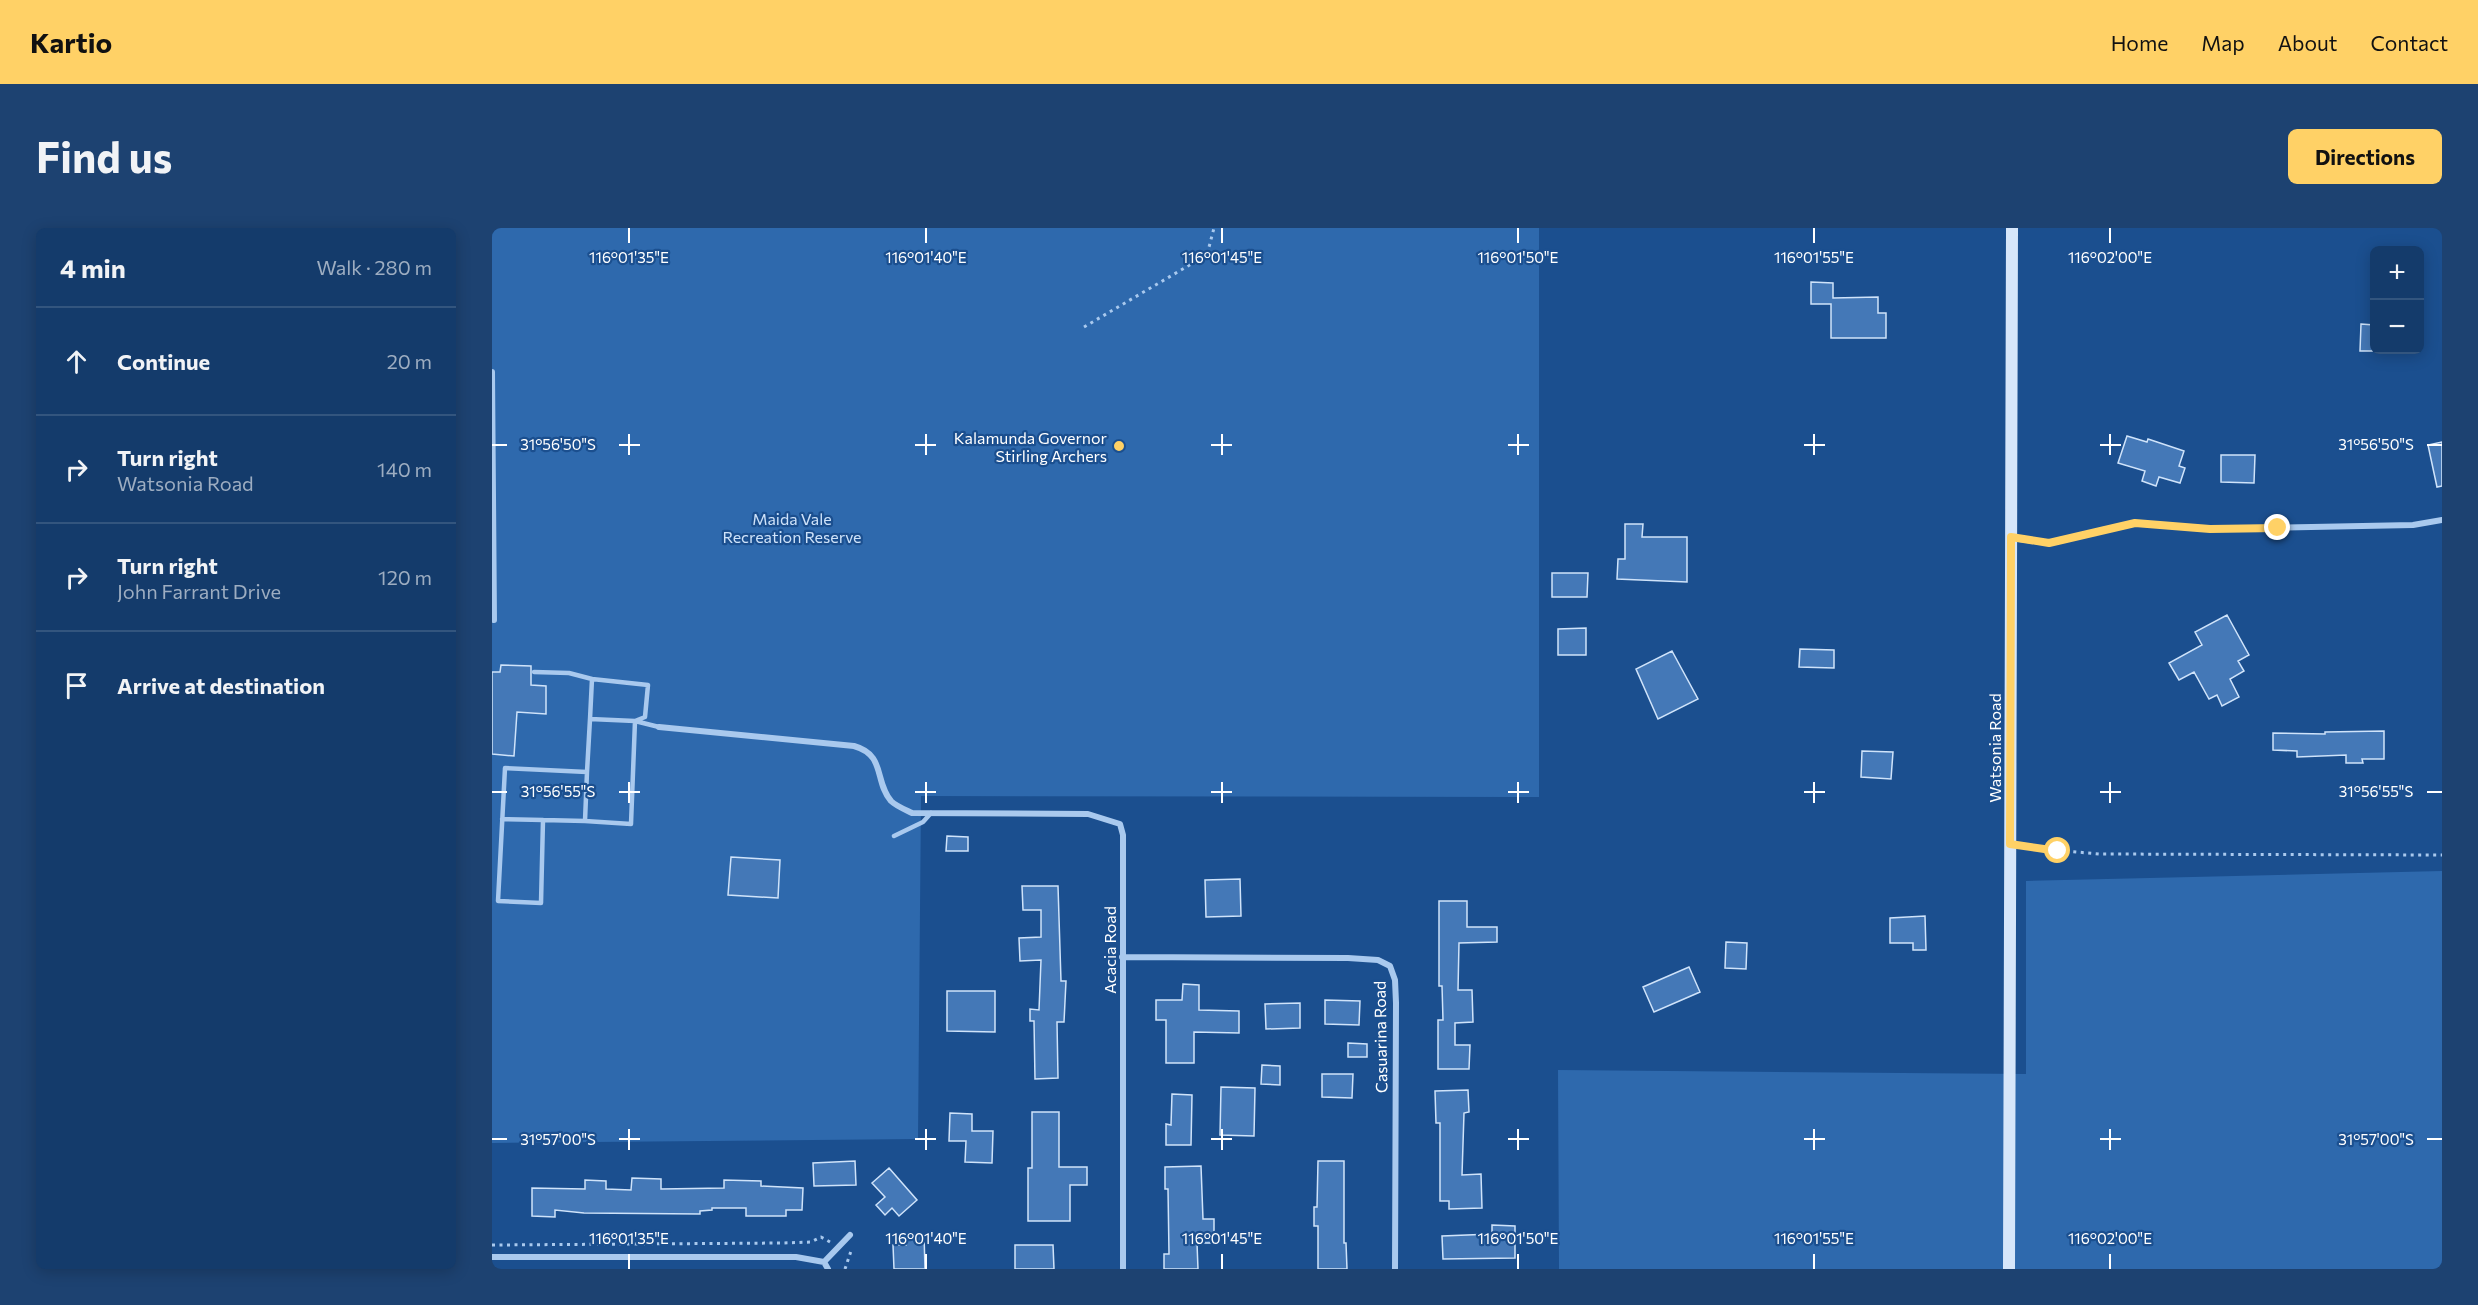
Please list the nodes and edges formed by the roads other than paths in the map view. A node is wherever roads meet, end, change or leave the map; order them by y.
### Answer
1 (2012, 228) edge
2 (492, 372) edge
3 (2442, 520) edge
4 (2011, 537) junction
5 (494, 620) dead end
6 (534, 672) dead end
7 (592, 679) junction
8 (590, 718) junction
9 (635, 720) junction
10 (659, 727) joint
11 (587, 772) junction
12 (930, 813) junction
13 (502, 819) junction
14 (543, 820) junction
15 (585, 821) junction
16 (894, 836) dead end
17 (1122, 957) junction
18 (850, 1235) dead end
19 (492, 1257) edge
20 (824, 1262) junction
21 (828, 1269) edge
22 (1123, 1269) edge
23 (1395, 1269) edge
24 (2009, 1269) edge

1 - 4 street, Watsonia Road
2 - 5 street
3 - 4 street
4 - 24 street, Watsonia Road
6 - 7 lane
7 - 8 lane
7 - 9 lane
8 - 9 lane
8 - 11 lane
9 - 10 lane
9 - 15 lane
10 - 12 street
11 - 13 lane
11 - 15 lane
12 - 16 lane
12 - 17 street, Acacia Road
13 - 14 lane
13 - 14 lane
14 - 15 lane
17 - 22 street, Acacia Road
17 - 23 street, Casuarina Road
18 - 20 street
19 - 20 street
20 - 21 street

